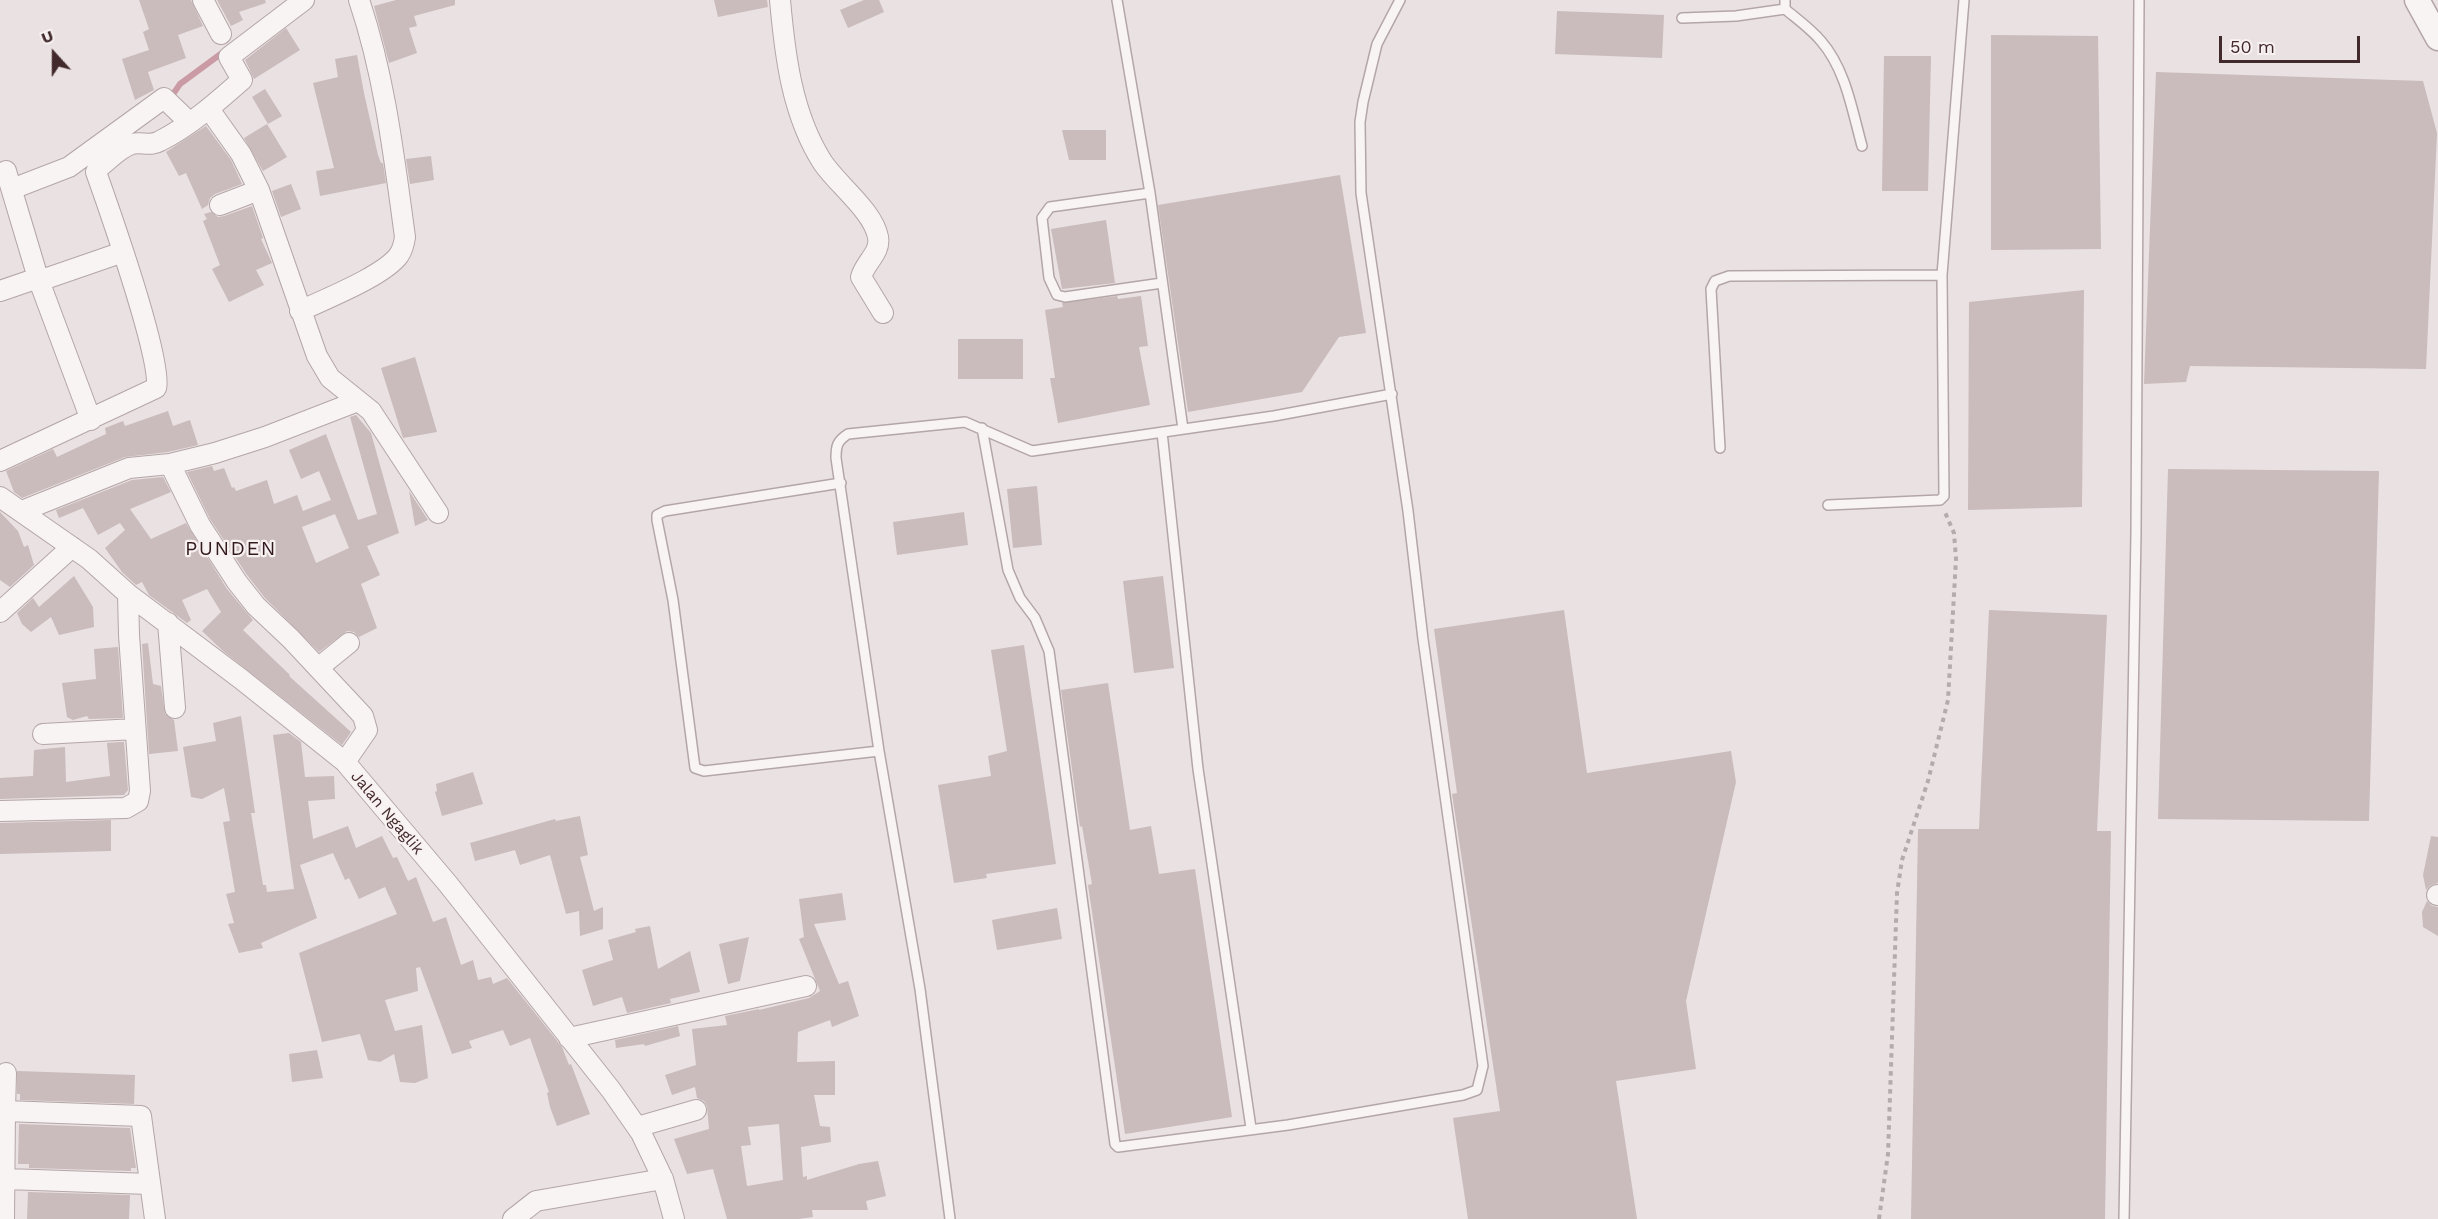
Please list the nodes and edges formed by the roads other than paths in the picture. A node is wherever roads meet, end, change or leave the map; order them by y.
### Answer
1 (203, 0) edge
2 (304, 0) edge
3 (359, 0) edge
4 (780, 0) edge
5 (1117, 0) edge
6 (1400, 0) edge
7 (1964, 0) edge
8 (2139, 0) edge
9 (2417, 0) edge
10 (1785, 4) edge
11 (1682, 18) dead end
12 (221, 34) dead end
13 (2438, 38) edge
14 (209, 109) junction
15 (177, 110) junction
16 (1862, 146) dead end
17 (259, 190) junction
18 (1150, 193) junction
19 (220, 206) dead end
20 (123, 252) junction
21 (1942, 275) junction
22 (38, 280) junction
23 (1162, 283) junction
24 (0, 291) edge
25 (300, 311) junction
26 (883, 313) dead end
27 (1392, 394) junction
28 (358, 401) junction
29 (91, 420) junction
30 (982, 428) junction
31 (1184, 429) junction
32 (1162, 432) junction
33 (1720, 448) dead end
34 (0, 461) edge
35 (170, 464) junction
36 (841, 483) junction
37 (0, 497) edge
38 (1828, 505) dead end
39 (22, 511) junction
40 (438, 513) dead end
41 (72, 547) junction
42 (128, 594) junction
43 (0, 612) edge
44 (168, 623) junction
45 (349, 642) dead end
46 (318, 668) junction
47 (175, 708) dead end
48 (135, 729) junction
49 (43, 734) dead end
50 (879, 751) junction
51 (345, 762) junction
52 (0, 811) edge
53 (806, 986) dead end
54 (569, 1038) junction
55 (6, 1073) dead end
56 (696, 1110) dead end
57 (5, 1111) junction
58 (637, 1127) junction
59 (1251, 1128) junction
60 (6, 1179) junction
61 (663, 1179) junction
62 (150, 1184) junction
63 (4, 1219) edge
64 (155, 1219) edge
65 (513, 1219) edge
66 (674, 1219) edge
67 (951, 1219) edge
68 (2124, 1219) edge

1 - 12 street
2 - 14 street
3 - 25 street
4 - 26 street
5 - 18 lane
6 - 27 lane
7 - 21 lane
8 - 68 lane
9 - 13 street
10 - 11 lane
10 - 16 lane
14 - 15 street
14 - 17 street
15 - 20 street
15 - 22 street
17 - 19 street
17 - 25 street
18 - 23 lane
18 - 23 lane
20 - 22 street
20 - 29 street
21 - 33 lane
21 - 38 lane
22 - 24 street
22 - 29 street
23 - 31 lane
25 - 28 street
27 - 31 lane
27 - 59 lane
28 - 35 street
28 - 40 street
29 - 34 street
30 - 32 lane
30 - 36 lane
30 - 59 lane
31 - 32 lane
32 - 59 lane
35 - 39 street
35 - 46 street
36 - 50 lane
36 - 50 lane
37 - 39 street, Jalan Ngaglik
39 - 41 street, Jalan Ngaglik
41 - 42 street, Jalan Ngaglik
41 - 43 street
42 - 44 street, Jalan Ngaglik
42 - 48 street
44 - 47 street
44 - 51 street, Jalan Ngaglik
45 - 46 street
46 - 51 street
48 - 49 street
48 - 52 street
50 - 67 lane
51 - 54 street, Jalan Ngaglik
53 - 54 street
54 - 58 street, Jalan Ngaglik
55 - 57 street
56 - 58 street
57 - 60 street
57 - 62 street
58 - 61 street, Jalan Ngaglik
60 - 62 street
60 - 63 street
61 - 65 street
61 - 66 street, Jalan Ngaglik
62 - 64 street

